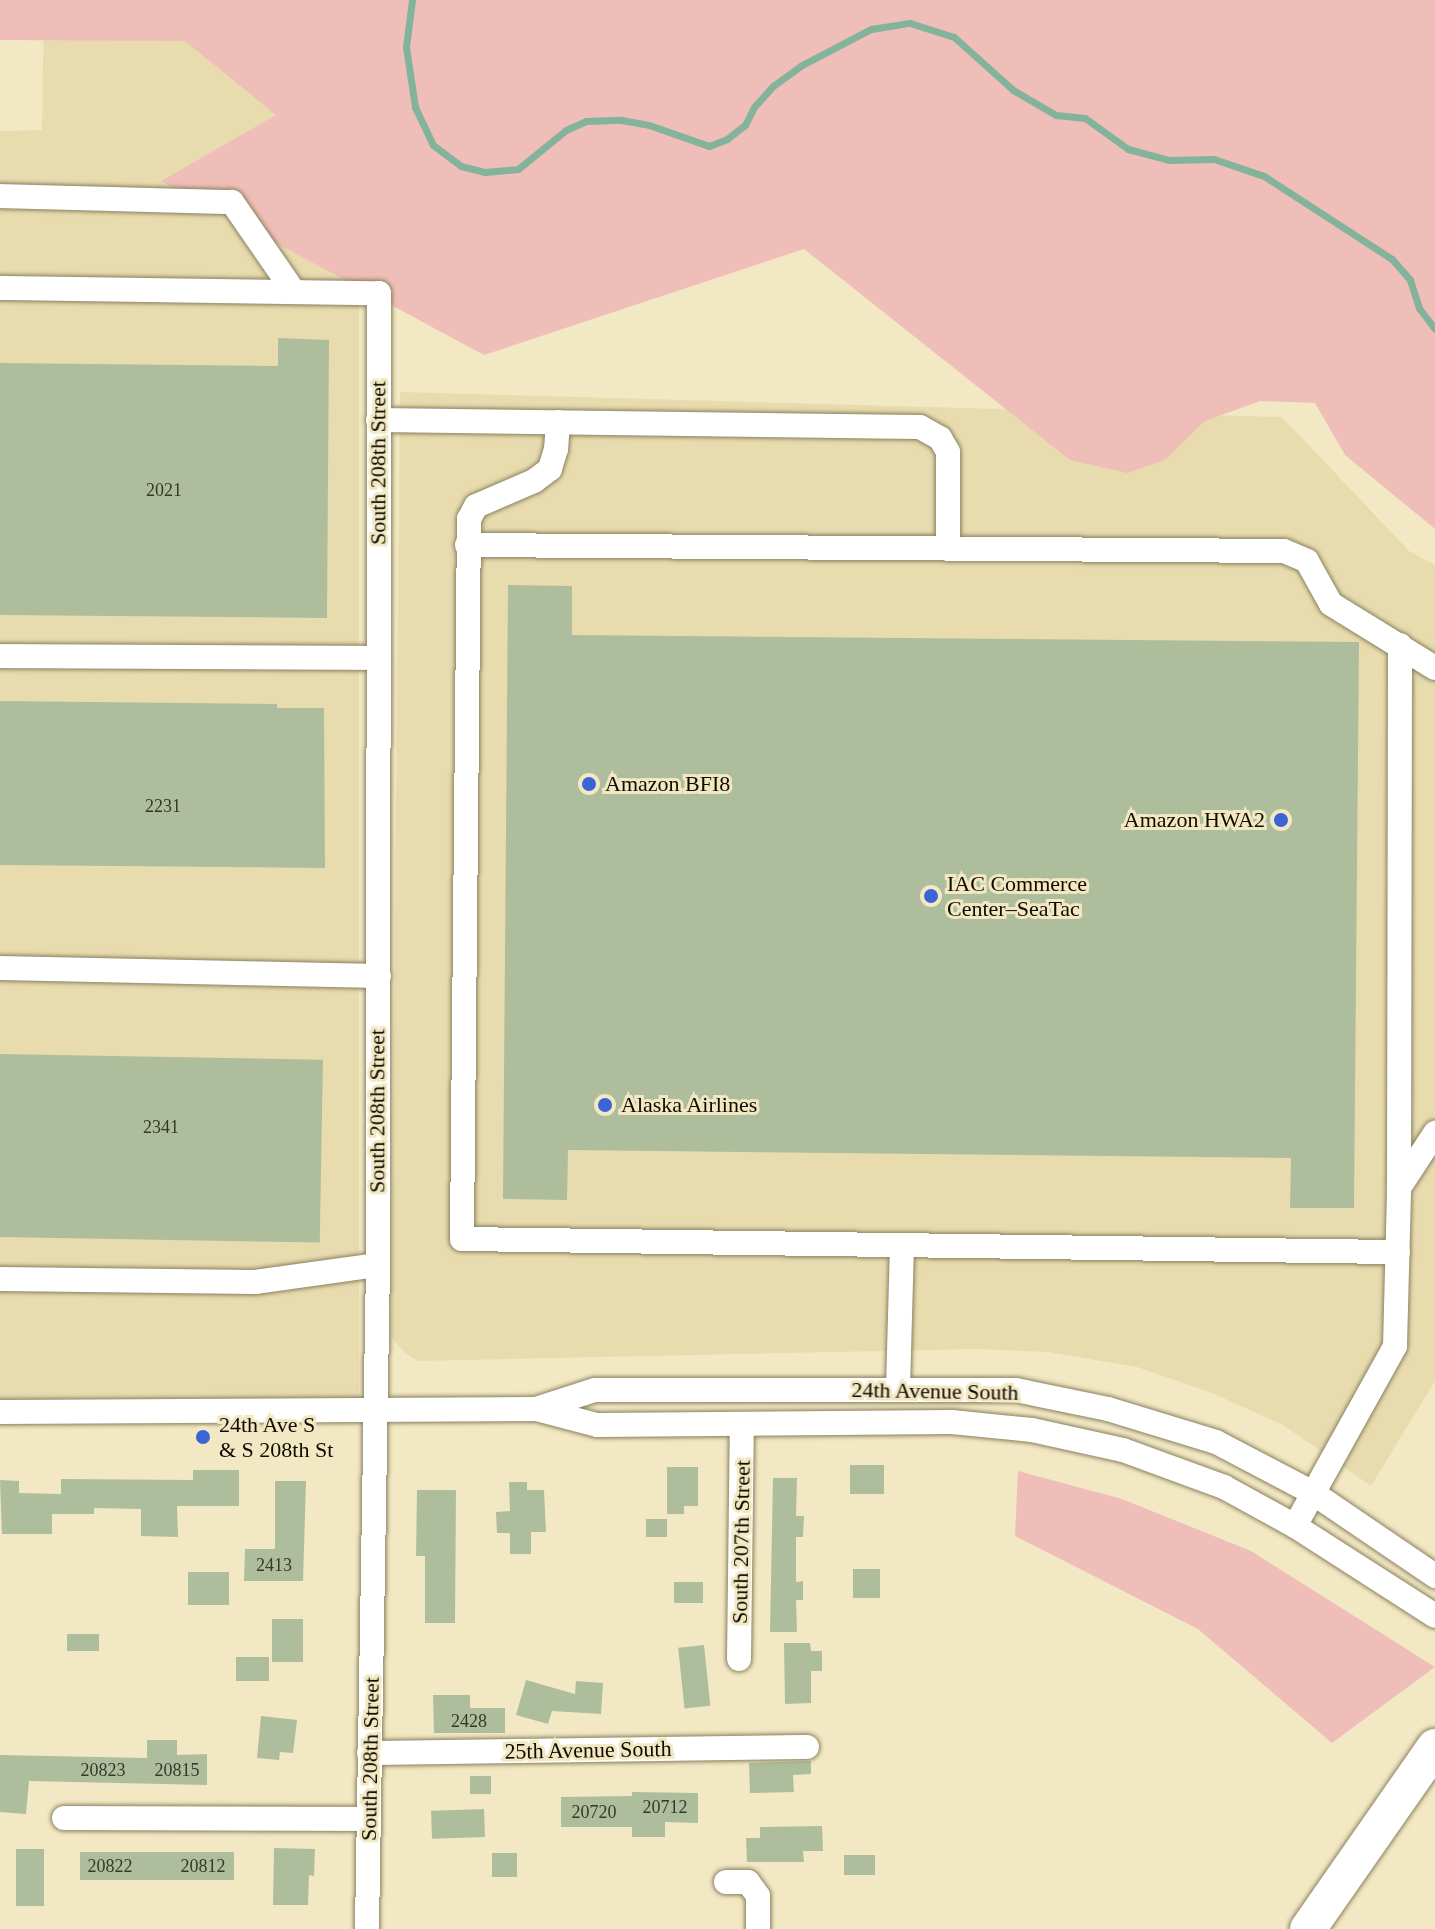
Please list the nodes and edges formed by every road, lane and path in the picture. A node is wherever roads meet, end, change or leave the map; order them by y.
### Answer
1 (0, 196) edge
2 (0, 288) edge
3 (294, 292) junction
4 (378, 420) junction
5 (558, 422) junction
6 (467, 545) junction
7 (948, 549) junction
8 (1400, 645) junction
9 (0, 656) edge
10 (377, 658) junction
11 (1435, 668) edge
12 (0, 968) edge
13 (379, 976) junction
14 (1435, 1133) edge
15 (1399, 1188) junction
16 (902, 1245) junction
17 (1398, 1252) junction
18 (378, 1265) junction
19 (0, 1279) edge
20 (898, 1388) junction
21 (536, 1409) junction
22 (376, 1410) junction
23 (0, 1412) edge
24 (742, 1425) junction
25 (1313, 1493) junction
26 (1295, 1526) junction
27 (1435, 1576) edge
28 (1435, 1616) edge
29 (739, 1659) dead end
30 (807, 1747) dead end
31 (1435, 1747) edge
32 (369, 1753) junction
33 (64, 1818) dead end
34 (369, 1819) junction
35 (726, 1882) dead end
36 (367, 1929) edge
37 (758, 1929) edge
38 (1308, 1929) edge

1 - 3 street
2 - 3 street
3 - 4 street, South 208th Street
4 - 5 street
4 - 10 street, South 208th Street
5 - 6 street
5 - 7 street
6 - 7 street
6 - 16 street
7 - 8 street
8 - 11 street
8 - 15 street
9 - 10 street
10 - 13 street, South 208th Street
12 - 13 street
13 - 18 street, South 208th Street
14 - 15 street
15 - 17 street
16 - 17 street
16 - 20 street
17 - 25 street
18 - 19 street
18 - 22 street, South 208th Street
20 - 21 street, 24th Avenue South
20 - 25 street, 24th Avenue South
21 - 22 street, 24th Avenue South
21 - 24 street, 24th Avenue South
22 - 23 street, 24th Avenue South
22 - 32 street, South 208th Street
24 - 26 street, 24th Avenue South
24 - 29 street, South 207th Street
25 - 26 street
25 - 27 street, 24th Avenue South
26 - 28 street, 24th Avenue South
30 - 32 street, 25th Avenue South
31 - 38 highway
32 - 34 street, South 208th Street
33 - 34 street
34 - 36 street, South 208th Street
35 - 37 street

